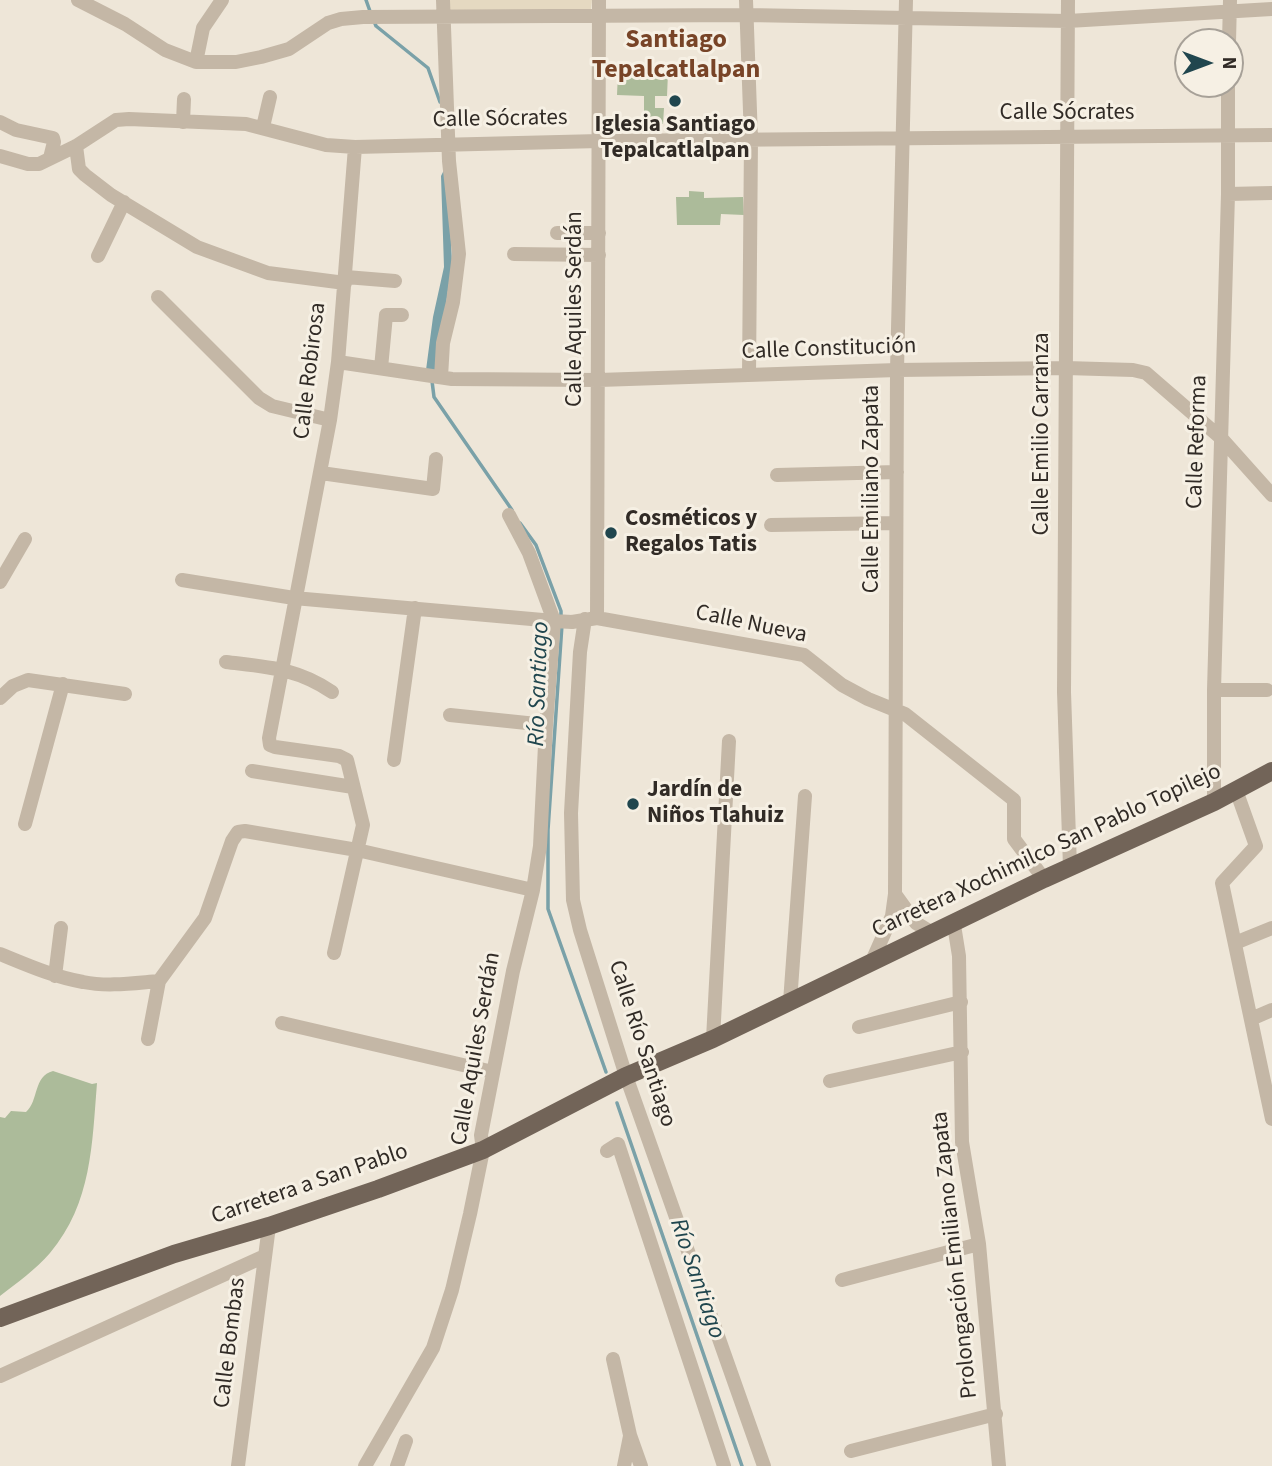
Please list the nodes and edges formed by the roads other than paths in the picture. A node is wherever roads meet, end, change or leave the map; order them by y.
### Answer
1 (78, 0) edge
2 (222, 0) edge
3 (443, 0) edge
4 (599, 0) edge
5 (746, 0) edge
6 (906, 0) edge
7 (1068, 0) edge
8 (1230, 6) edge
9 (1272, 9) edge
10 (599, 15) junction
11 (747, 15) junction
12 (443, 16) junction
13 (905, 17) junction
14 (1068, 21) junction
15 (1229, 28) edge
16 (196, 62) junction
17 (270, 97) dead end
18 (1228, 98) edge
19 (184, 99) dead end
20 (0, 122) edge
21 (183, 122) junction
22 (263, 127) junction
23 (1272, 135) edge
24 (1227, 136) junction
25 (904, 137) junction
26 (1067, 138) junction
27 (751, 139) junction
28 (600, 141) junction
29 (449, 143) junction
30 (76, 146) junction
31 (355, 147) junction
32 (0, 156) edge
33 (50, 158) junction
34 (1272, 193) edge
35 (1228, 194) junction
36 (124, 202) junction
37 (557, 233) dead end
38 (599, 233) junction
39 (514, 254) dead end
40 (599, 255) junction
41 (98, 256) dead end
42 (345, 280) junction
43 (395, 281) dead end
44 (158, 297) dead end
45 (402, 315) dead end
46 (338, 362) junction
47 (381, 368) junction
48 (1066, 368) junction
49 (897, 370) junction
50 (749, 375) junction
51 (440, 377) junction
52 (599, 380) junction
53 (330, 420) junction
54 (1221, 438) junction
55 (436, 459) dead end
56 (320, 472) junction
57 (897, 472) junction
58 (777, 475) dead end
59 (1272, 495) edge
60 (509, 516) dead end
61 (896, 523) junction
62 (771, 525) dead end
63 (25, 539) dead end
64 (182, 580) dead end
65 (0, 582) edge
66 (294, 598) junction
67 (415, 608) junction
68 (573, 620) junction
69 (226, 662) dead end
70 (281, 668) junction
71 (63, 684) junction
72 (1214, 690) junction
73 (1267, 690) dead end
74 (332, 692) dead end
75 (125, 694) dead end
76 (0, 698) edge
77 (894, 711) junction
78 (450, 715) dead end
79 (546, 725) junction
80 (729, 741) dead end
81 (394, 760) dead end
82 (252, 771) dead end
83 (1272, 771) edge
84 (353, 787) junction
85 (1236, 790) junction
86 (805, 796) dead end
87 (1214, 802) junction
88 (25, 824) dead end
89 (357, 850) junction
90 (1070, 867) junction
91 (1044, 879) junction
92 (533, 890) junction
93 (895, 894) junction
94 (954, 925) junction
95 (61, 928) dead end
96 (1272, 928) edge
97 (933, 934) junction
98 (1235, 943) junction
99 (334, 953) dead end
100 (0, 954) edge
101 (872, 961) junction
102 (55, 976) junction
103 (159, 981) junction
104 (790, 1002) junction
105 (961, 1002) junction
106 (1272, 1010) edge
107 (1251, 1019) junction
108 (282, 1023) dead end
109 (859, 1027) dead end
110 (713, 1039) junction
111 (148, 1040) dead end
112 (961, 1052) junction
113 (493, 1072) junction
114 (626, 1076) junction
115 (830, 1081) dead end
116 (1269, 1085) edge
117 (1272, 1119) edge
118 (482, 1150) junction
119 (607, 1152) dead end
120 (269, 1226) junction
121 (979, 1244) junction
122 (265, 1256) junction
123 (842, 1280) dead end
124 (0, 1318) edge
125 (613, 1359) dead end
126 (0, 1376) edge
127 (996, 1414) junction
128 (630, 1435) junction
129 (406, 1441) dead end
130 (851, 1451) dead end
131 (238, 1466) edge
132 (365, 1466) edge
133 (397, 1466) edge
134 (624, 1466) edge
135 (641, 1466) edge
136 (724, 1466) edge
137 (764, 1466) edge
138 (999, 1466) edge

1 - 16 street
2 - 16 street
3 - 12 street
4 - 10 street, Calle Aquiles Serdán
5 - 11 street
6 - 13 street, Calle Emiliano Zapata
7 - 14 street, Calle Emilio Carranza
8 - 9 street
8 - 14 street
8 - 15 street
10 - 11 street
10 - 12 street
10 - 28 street, Calle Aquiles Serdán
11 - 13 street
11 - 27 street
12 - 16 street
12 - 29 street
13 - 14 street
13 - 25 street, Calle Emiliano Zapata
14 - 26 street, Calle Emilio Carranza
17 - 22 street
18 - 24 street, Calle Reforma
19 - 21 street
20 - 33 street
21 - 22 street, Calle Sócrates
21 - 30 street, Calle Sócrates
22 - 31 street, Calle Sócrates
23 - 24 street, Calle Sócrates
24 - 26 street, Calle Sócrates
24 - 35 street, Calle Reforma
25 - 26 street, Calle Sócrates
25 - 27 street, Calle Sócrates
25 - 49 street, Calle Emiliano Zapata
26 - 48 street, Calle Emilio Carranza
27 - 28 street, Calle Sócrates
27 - 50 street
28 - 29 street, Calle Sócrates
28 - 38 street, Calle Aquiles Serdán
29 - 31 street, Calle Sócrates
29 - 51 street
30 - 33 street, Calle Sócrates
30 - 36 street
31 - 42 street, Calle Robirosa
32 - 33 street, Calle Sócrates
34 - 35 street
35 - 54 street, Calle Reforma
36 - 41 street
36 - 42 street
37 - 38 street
38 - 40 street, Calle Aquiles Serdán
39 - 40 street
40 - 52 street, Calle Aquiles Serdán
42 - 43 street
42 - 46 street, Calle Robirosa
44 - 53 street
45 - 47 street
46 - 47 street, Calle Constitución
46 - 53 street, Calle Robirosa
47 - 51 street, Calle Constitución
48 - 49 street, Calle Constitución
48 - 54 street, Calle Constitución
48 - 90 street, Calle Emilio Carranza
49 - 50 street, Calle Constitución
49 - 57 street, Calle Emiliano Zapata
50 - 52 street, Calle Constitución
51 - 52 street, Calle Constitución
52 - 68 street, Calle Aquiles Serdán
53 - 56 street, Calle Robirosa
54 - 59 street, Calle Constitución
54 - 72 street, Calle Reforma
55 - 56 street
56 - 66 street, Calle Robirosa
57 - 58 street
57 - 61 street, Calle Emiliano Zapata
60 - 68 street
61 - 62 street
61 - 77 street, Calle Emiliano Zapata
63 - 65 street
64 - 66 street, Calle Nueva
66 - 67 street, Calle Nueva
66 - 70 street, Calle Robirosa
67 - 68 street, Calle Nueva
67 - 81 street
68 - 77 street, Calle Nueva
68 - 79 street, Calle Aquiles Serdán
68 - 114 street, Calle Río Santiago
69 - 70 street
70 - 74 street
70 - 84 street, Calle Robirosa
71 - 75 street
71 - 76 street
71 - 88 street
72 - 73 street
72 - 87 street, Calle Reforma
77 - 91 street, Calle Nueva
77 - 93 street, Calle Emiliano Zapata
78 - 79 street
79 - 92 street, Calle Aquiles Serdán
80 - 110 street
82 - 84 street
83 - 85 main road, Carretera Xochimilco San Pablo Topilejo
84 - 89 street
85 - 87 main road, Carretera Xochimilco San Pablo Topilejo
85 - 98 street
86 - 104 street
87 - 90 main road, Carretera Xochimilco San Pablo Topilejo
89 - 92 street
89 - 99 street
89 - 103 street
90 - 91 main road, Carretera Xochimilco San Pablo Topilejo
91 - 94 main road, Carretera Xochimilco San Pablo Topilejo
92 - 113 street, Calle Aquiles Serdán
93 - 97 street
93 - 101 street, Calle Emiliano Zapata
94 - 97 main road, Carretera Xochimilco San Pablo Topilejo
94 - 105 street, Prolongación Emiliano Zapata
95 - 102 street
96 - 98 street
97 - 101 main road, Carretera Xochimilco San Pablo Topilejo
98 - 107 street
100 - 102 street
101 - 104 main road, Carretera Xochimilco San Pablo Topilejo
102 - 103 street
103 - 111 street
104 - 110 main road, Carretera Xochimilco San Pablo Topilejo
105 - 109 street
105 - 112 street, Prolongación Emiliano Zapata
106 - 107 street
107 - 116 street
108 - 113 street
110 - 114 main road, Carretera a San Pablo
112 - 115 street
112 - 121 street, Prolongación Emiliano Zapata
113 - 118 street, Calle Aquiles Serdán
114 - 118 main road, Carretera a San Pablo
114 - 137 street, Calle Río Santiago
116 - 117 street
118 - 120 main road, Carretera a San Pablo
118 - 132 street, Calle Aquiles Serdán
119 - 136 street
120 - 122 street, Calle Bombas
120 - 124 main road, Carretera a San Pablo
121 - 123 street
121 - 127 street, Prolongación Emiliano Zapata
122 - 126 street
122 - 131 street, Calle Bombas
125 - 128 street
127 - 130 street
127 - 138 street, Prolongación Emiliano Zapata
128 - 134 street
128 - 135 street
129 - 133 street

